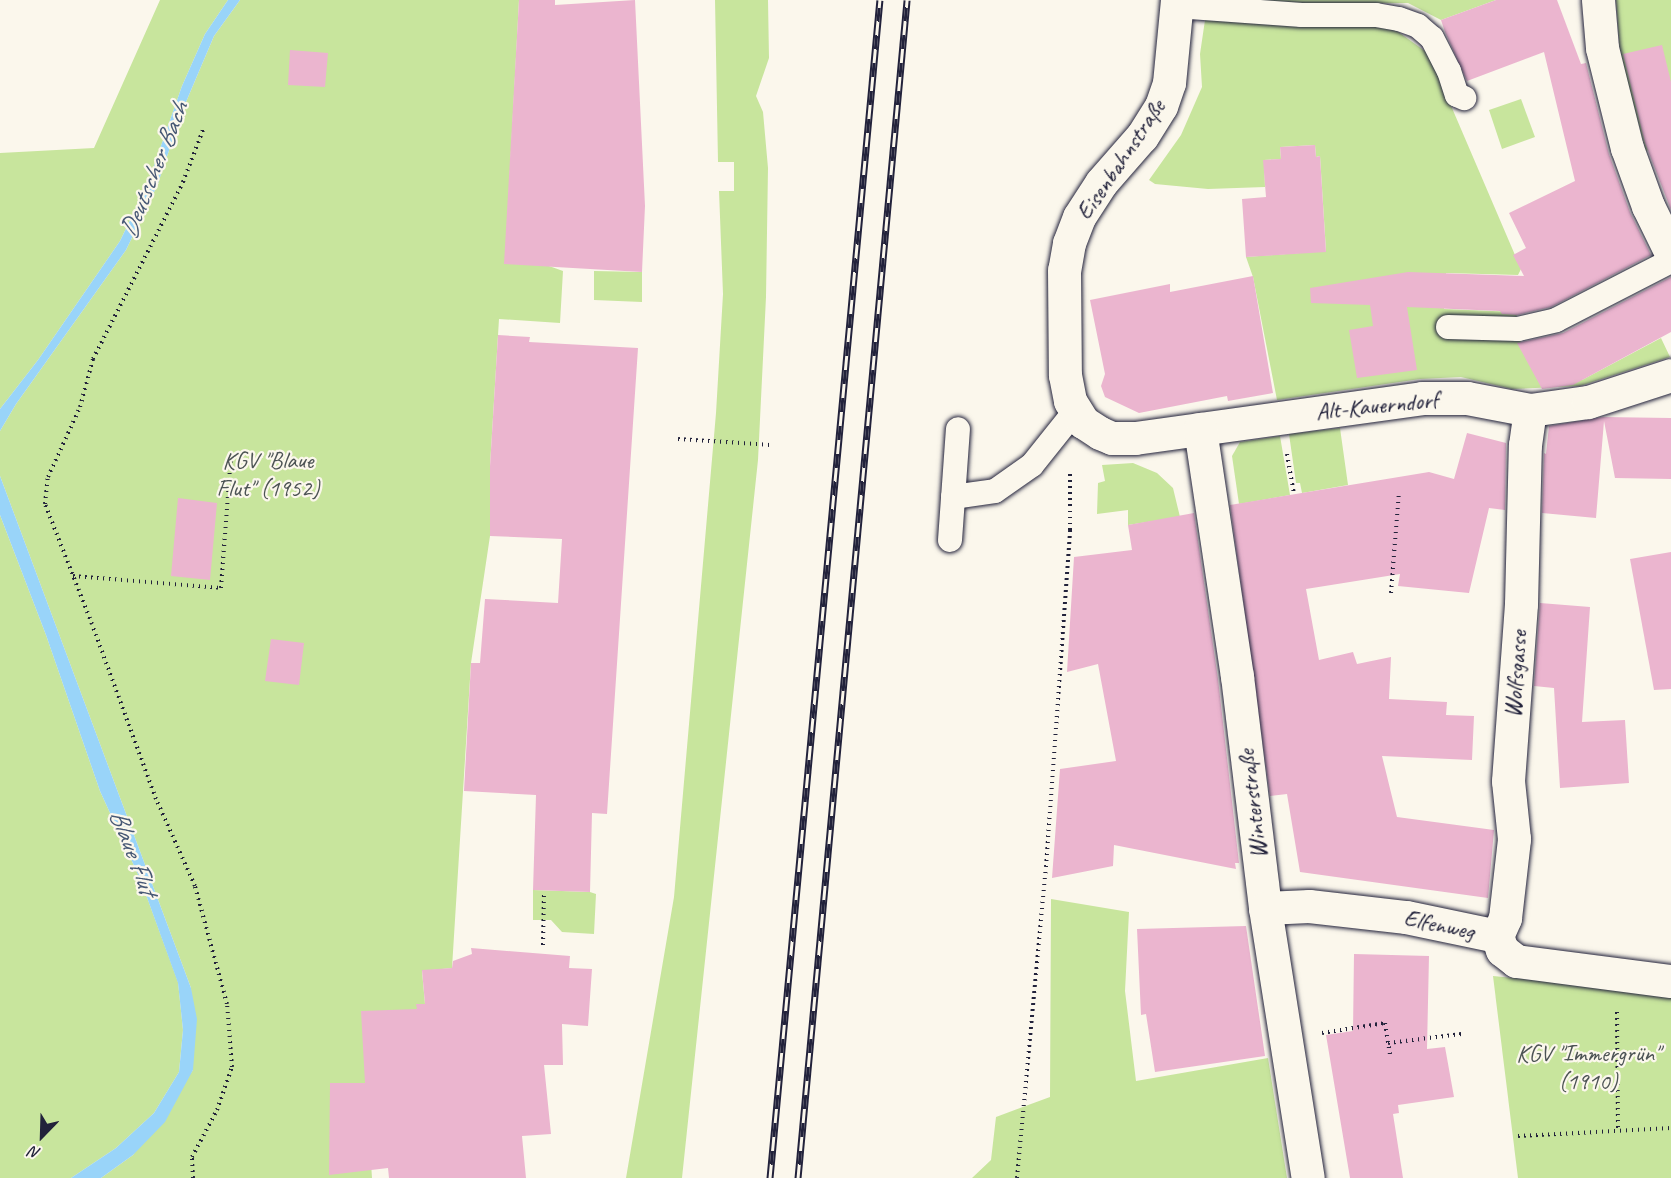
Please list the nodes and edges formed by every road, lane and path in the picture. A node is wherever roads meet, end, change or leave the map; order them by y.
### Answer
1 (1598, 0) edge
2 (1177, 3) edge
3 (1464, 98) dead end
4 (203, 130) dead end
5 (1671, 253) edge
6 (1671, 261) edge
7 (1448, 327) dead end
8 (1671, 375) edge
9 (1530, 410) junction
10 (1080, 416) junction
11 (958, 429) dead end
12 (1200, 429) junction
13 (678, 439) dead end
14 (770, 445) dead end
15 (231, 456) dead end
16 (1399, 492) dead end
17 (953, 497) junction
18 (950, 540) dead end
19 (73, 576) junction
20 (1391, 593) dead end
21 (544, 891) dead end
22 (1265, 908) junction
23 (1497, 936) junction
24 (543, 945) dead end
25 (1616, 975) junction
26 (1671, 981) edge
27 (1461, 1034) dead end
28 (1286, 1038) junction
29 (1388, 1043) junction
30 (1390, 1055) dead end
31 (1671, 1128) edge
32 (1618, 1129) junction
33 (1518, 1136) dead end
34 (193, 1178) edge
35 (1017, 1178) edge
36 (1308, 1178) edge

1 - 5 street
2 - 3 lane
2 - 10 street, Eisenbahnstraße
4 - 19 path
6 - 7 lane
8 - 9 street, Alt-Kauerndorf
9 - 12 street, Alt-Kauerndorf
9 - 23 street, Wolfsgasse
10 - 12 street, Alt-Kauerndorf
10 - 17 lane
10 - 35 path
11 - 17 lane
12 - 22 street, Winterstraße
13 - 14 path
15 - 19 path
16 - 20 path
17 - 18 lane
19 - 34 path
21 - 24 path
22 - 23 street, Elfenweg
22 - 28 street, Winterstraße
23 - 25 street, Elfenweg
25 - 26 street, Elfenweg
25 - 32 path
27 - 29 path
28 - 29 path
28 - 36 street, Winterstraße
29 - 30 path
31 - 32 path
32 - 33 path

